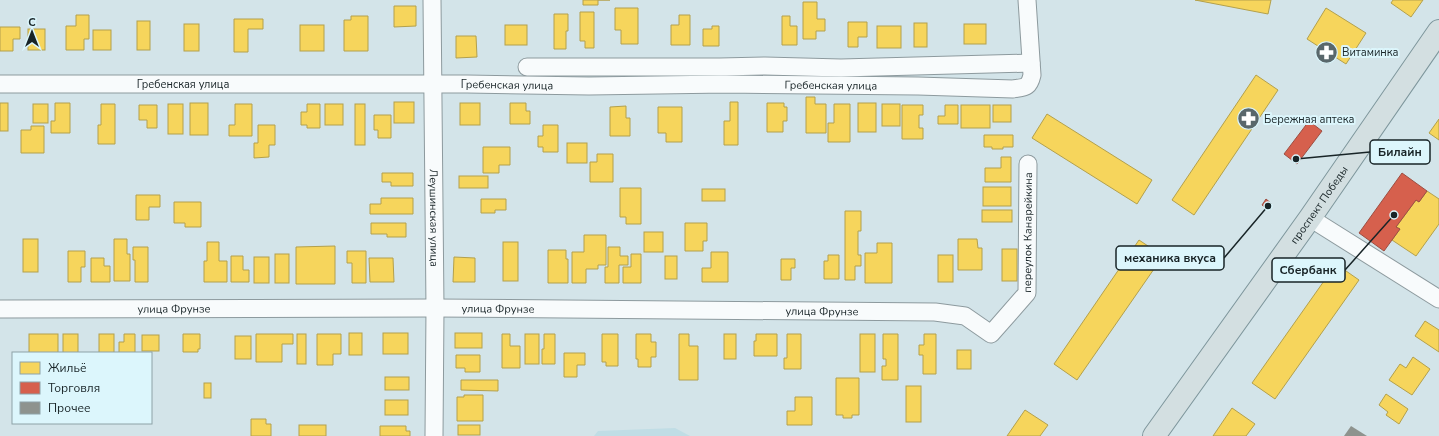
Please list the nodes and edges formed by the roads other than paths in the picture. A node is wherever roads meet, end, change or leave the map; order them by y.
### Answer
1 (432, 0) edge
2 (1027, 0) edge
3 (1439, 31) edge
4 (1031, 63) junction
5 (527, 67) dead end
6 (0, 84) edge
7 (433, 84) junction
8 (1028, 164) dead end
9 (1310, 218) junction
10 (1439, 299) edge
11 (435, 308) junction
12 (0, 309) edge
13 (991, 334) joint
14 (434, 436) edge
15 (1154, 436) edge

1 - 7 street, Леушинская улица
2 - 4 street
3 - 9 main road, проспект Победы
4 - 5 street, Гребенская улица
4 - 7 street, Гребенская улица
6 - 7 street, Гребенская улица
7 - 11 street, Леушинская улица
8 - 13 street, переулок Канарейкина
9 - 10 street
9 - 15 main road, проспект Победы
11 - 12 street, улица Фрунзе
11 - 13 street, улица Фрунзе
11 - 14 street, Леушинская улица

